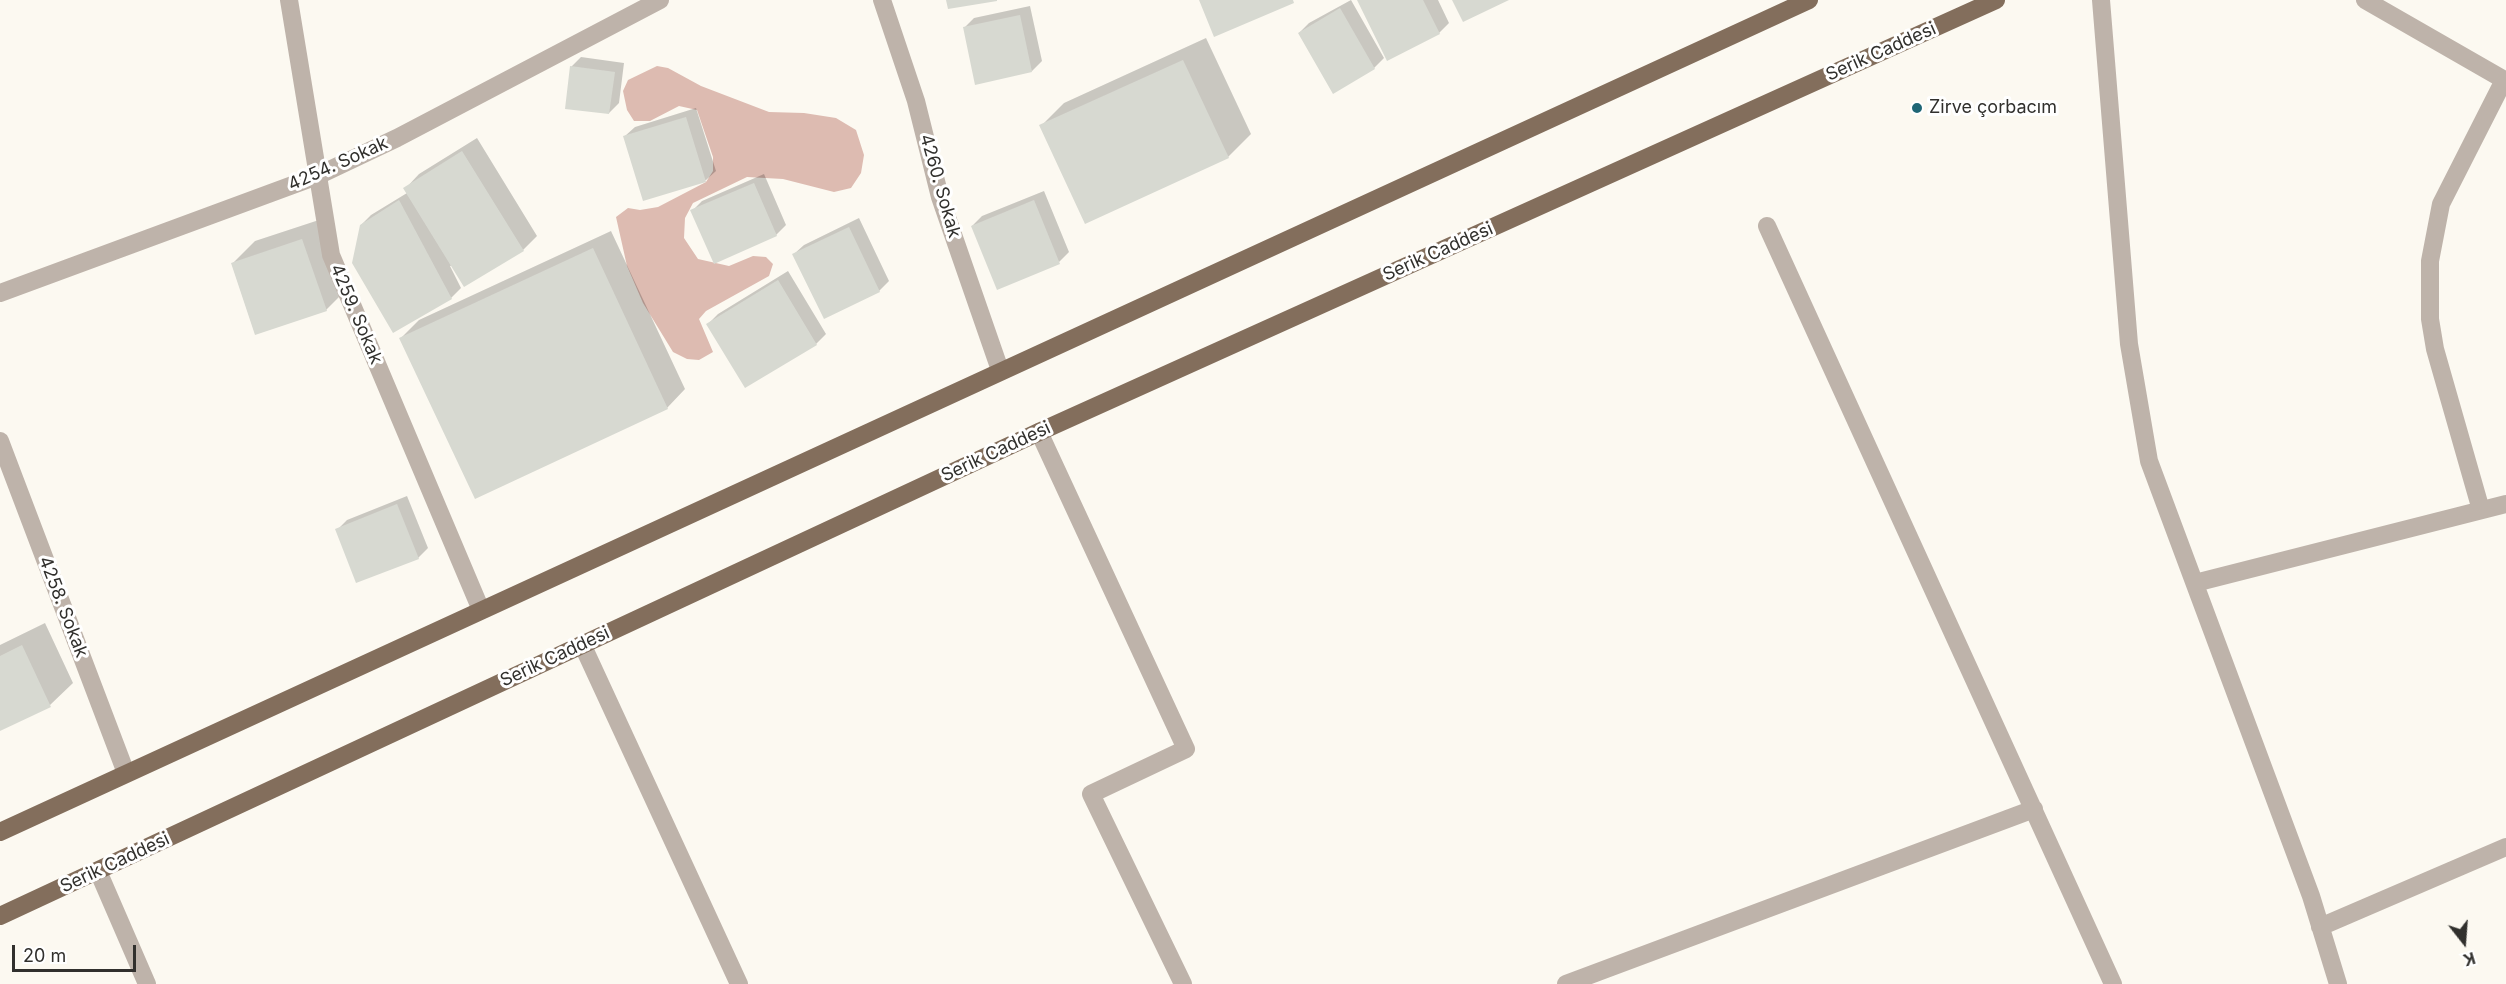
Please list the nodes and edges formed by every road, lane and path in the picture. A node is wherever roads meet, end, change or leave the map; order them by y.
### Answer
1 (289, 0) edge
2 (660, 0) edge
3 (882, 0) edge
4 (1809, 0) edge
5 (1996, 0) edge
6 (2101, 0) edge
7 (2365, 0) edge
8 (2505, 80) edge
9 (317, 176) junction
10 (1767, 226) dead end
11 (0, 293) edge
12 (1000, 370) junction
13 (1039, 432) junction
14 (0, 441) edge
15 (2506, 504) edge
16 (2481, 510) junction
17 (2195, 583) junction
18 (481, 610) junction
19 (582, 644) junction
20 (126, 773) junction
21 (2034, 809) junction
22 (0, 832) edge
23 (2506, 848) edge
24 (98, 871) junction
25 (0, 916) edge
26 (2320, 927) junction
27 (147, 984) edge
28 (739, 984) edge
29 (1183, 984) edge
30 (1566, 984) edge
31 (2114, 984) edge
32 (2338, 984) edge

1 - 9 street, 4259. Sokak
2 - 9 street, 4254. Sokak
3 - 12 street, 4260. Sokak
4 - 12 highway
5 - 13 highway, Serik Caddesi
6 - 17 street
7 - 8 street
8 - 16 street
9 - 11 street, 4254. Sokak
9 - 18 street, 4259. Sokak
10 - 21 street
12 - 18 highway
13 - 19 highway, Serik Caddesi
13 - 29 street
14 - 20 street, 4258. Sokak
15 - 16 street
16 - 17 street
17 - 26 street
18 - 20 highway
19 - 24 highway, Serik Caddesi
19 - 28 street
20 - 22 highway
21 - 30 street
21 - 31 street
23 - 26 street
24 - 25 highway, Serik Caddesi
24 - 27 street
26 - 32 street

